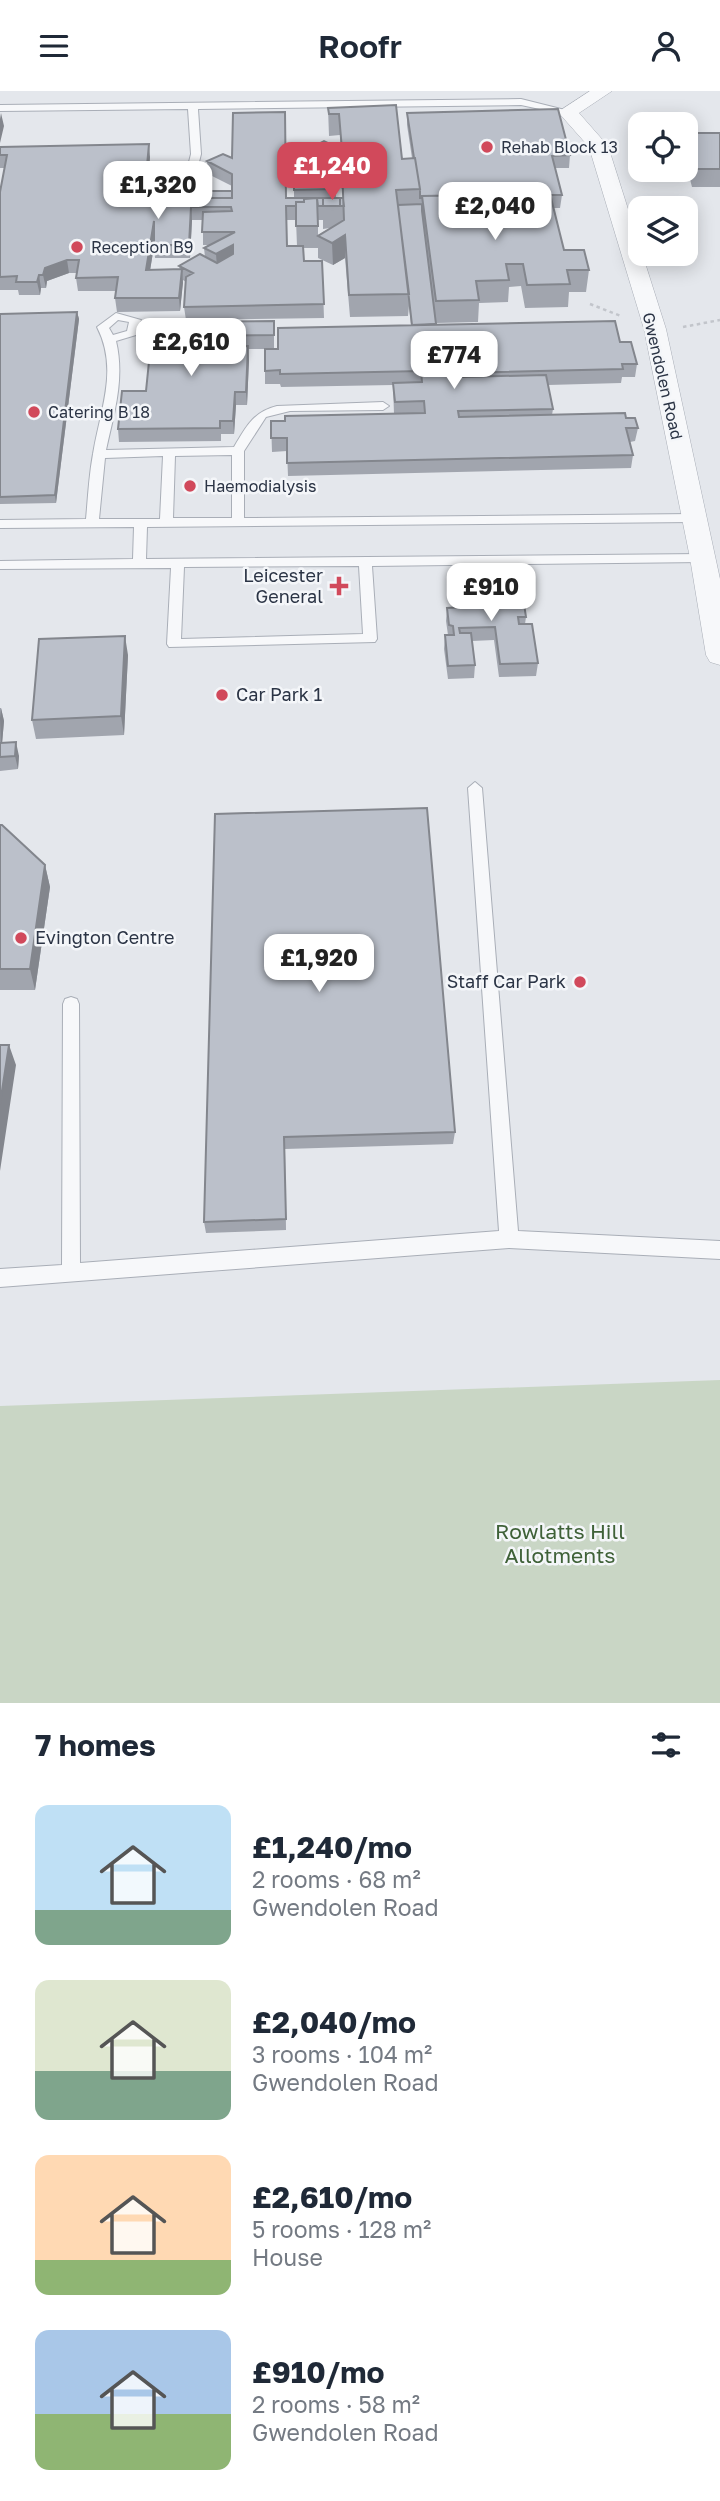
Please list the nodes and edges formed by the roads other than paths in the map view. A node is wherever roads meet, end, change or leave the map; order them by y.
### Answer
1 (603, 91) edge
2 (192, 106) junction
3 (0, 108) edge
4 (568, 112) junction
5 (189, 182) dead end
6 (111, 339) dead end
7 (383, 406) dead end
8 (238, 451) junction
9 (169, 452) junction
10 (99, 454) junction
11 (694, 517) junction
12 (238, 522) junction
13 (93, 523) junction
14 (141, 523) junction
15 (166, 523) junction
16 (0, 524) edge
17 (703, 558) junction
18 (365, 562) junction
19 (177, 563) junction
20 (139, 564) junction
21 (0, 565) edge
22 (720, 655) edge
23 (475, 788) dead end
24 (71, 1004) dead end
25 (509, 1239) junction
26 (720, 1250) edge
27 (71, 1274) junction
28 (0, 1278) edge

1 - 4 street
2 - 3 lane
2 - 4 lane
2 - 5 lane
4 - 11 street, Gwendolen Road
6 - 10 lane
7 - 8 lane
8 - 9 lane
8 - 12 lane
9 - 10 lane
9 - 15 lane
10 - 13 lane
11 - 12 lane
11 - 17 street, Gwendolen Road
12 - 15 lane
13 - 14 lane
13 - 16 lane
14 - 15 lane
14 - 20 lane
17 - 18 lane
17 - 22 street, Gwendolen Road
18 - 19 lane
18 - 19 lane
19 - 20 lane
20 - 21 lane
23 - 25 lane
24 - 27 lane
25 - 26 lane
25 - 27 lane
27 - 28 lane

